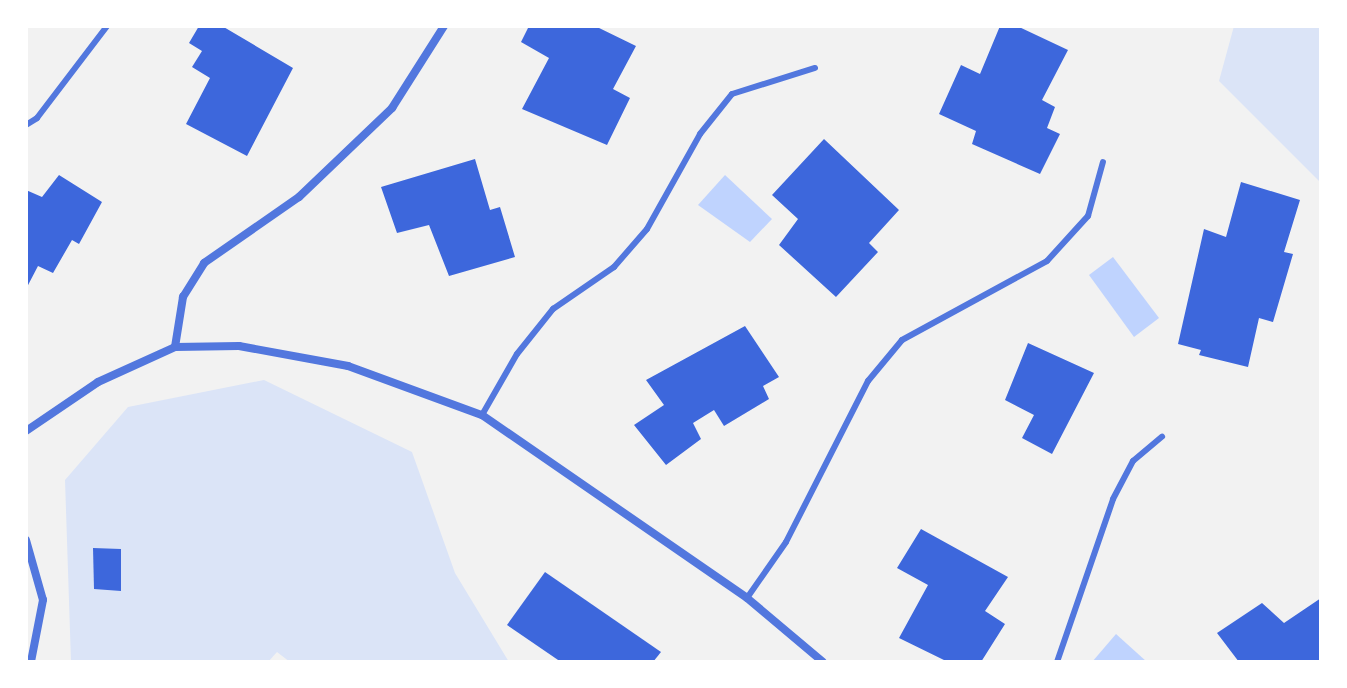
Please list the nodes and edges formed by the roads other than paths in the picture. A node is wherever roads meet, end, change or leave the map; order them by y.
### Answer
1 (107, 26) edge
2 (444, 26) edge
3 (815, 68) dead end
4 (26, 125) edge
5 (1103, 162) dead end
6 (175, 347) junction
7 (482, 415) junction
8 (26, 431) edge
9 (1162, 437) dead end
10 (26, 540) edge
11 (747, 598) junction
12 (31, 662) edge
13 (823, 662) edge
14 (1057, 662) edge

1 - 4 lane
2 - 6 street
3 - 7 lane
5 - 11 lane
6 - 7 street
6 - 8 street
7 - 11 street
9 - 14 lane
10 - 12 street
11 - 13 street

